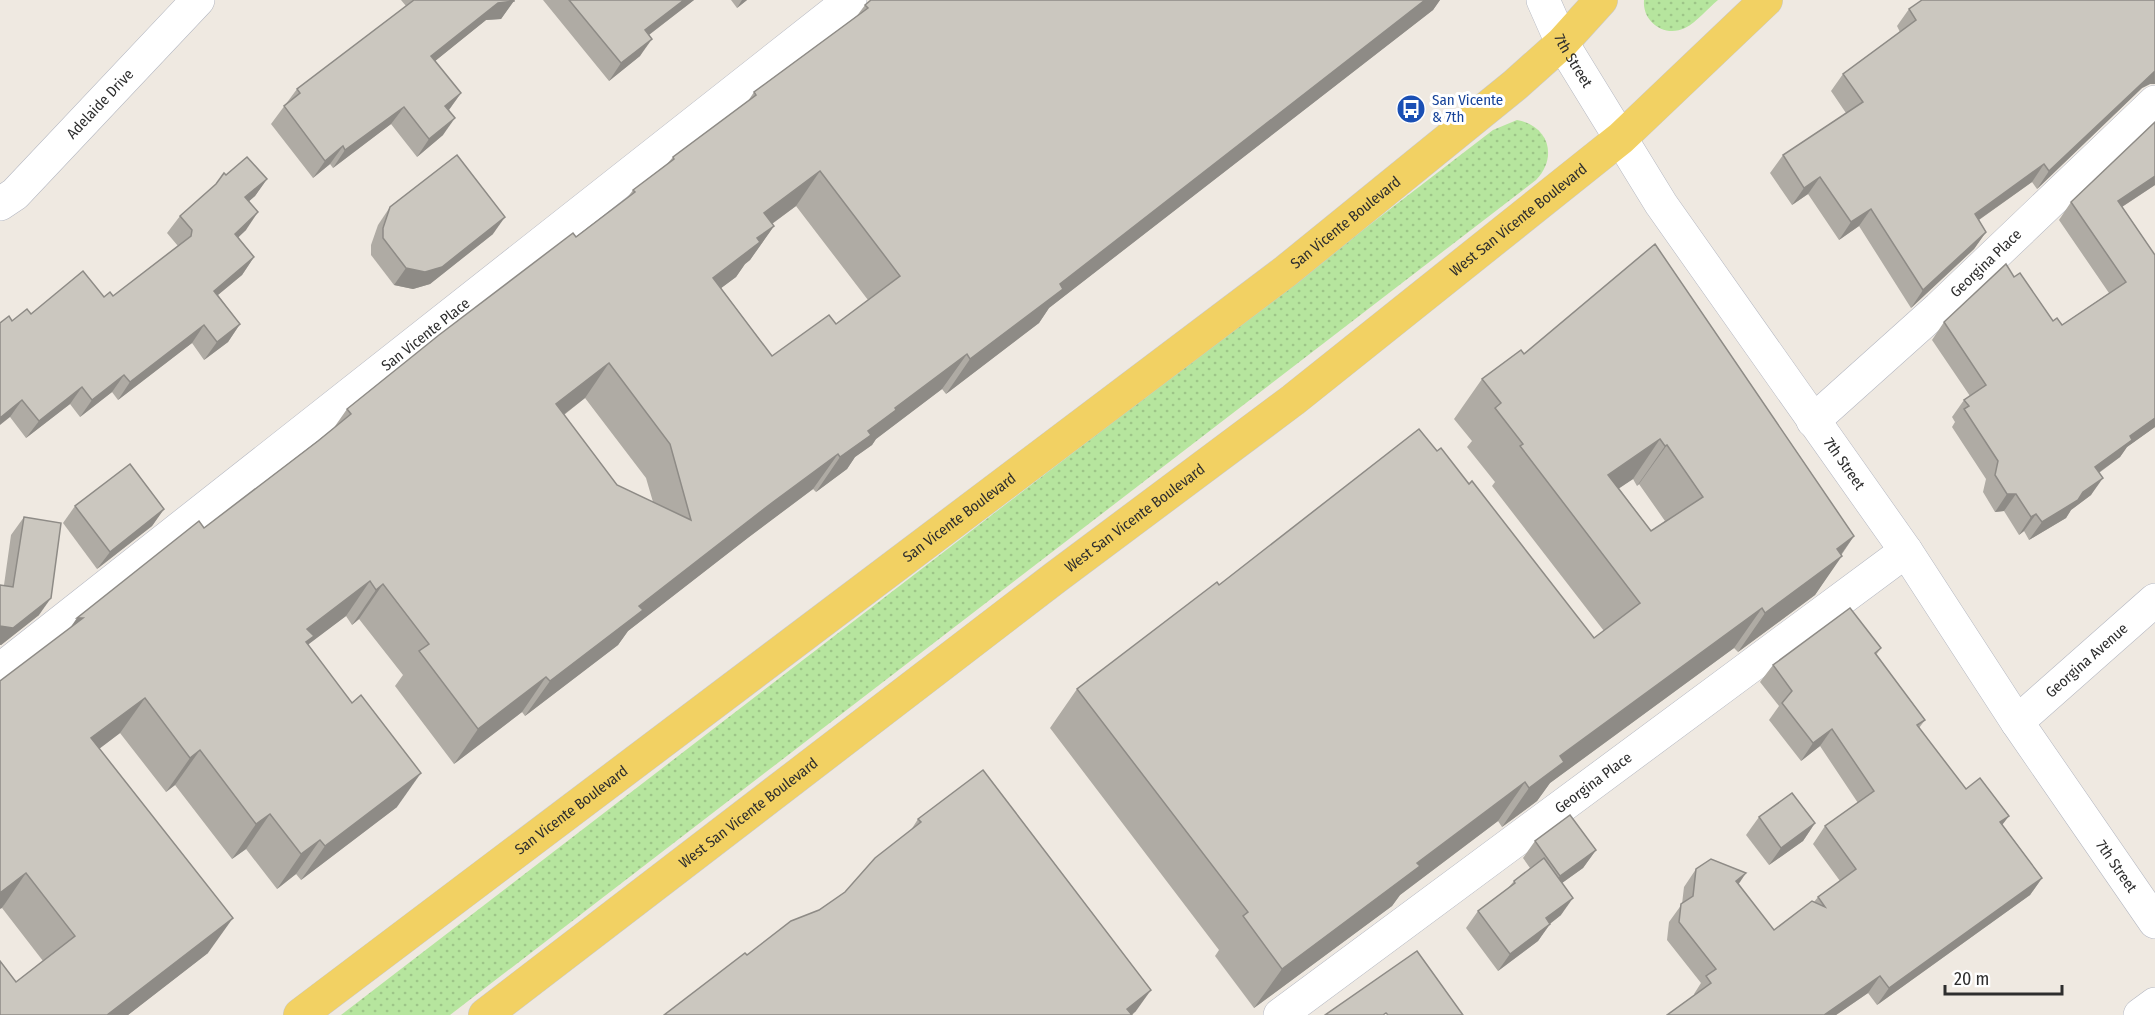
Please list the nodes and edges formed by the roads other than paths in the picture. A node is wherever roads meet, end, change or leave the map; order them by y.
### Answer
1 (198, 0) edge
2 (849, 0) edge
3 (1542, 0) edge
4 (1601, 0) edge
5 (1766, 0) edge
6 (1562, 43) junction
7 (2155, 102) edge
8 (1621, 138) junction
9 (0, 204) edge
10 (1813, 421) junction
11 (1906, 551) junction
12 (2155, 600) edge
13 (0, 670) edge
14 (2017, 722) junction
15 (2155, 921) edge
16 (2155, 1004) edge
17 (300, 1015) edge
18 (485, 1015) edge
19 (1280, 1015) edge
20 (2140, 1015) edge

1 - 9 street, Adelaide Drive
2 - 13 street, San Vicente Place
3 - 6 street, 7th Street
4 - 6 main road, San Vicente Boulevard
5 - 8 main road, West San Vicente Boulevard
6 - 8 street, 7th Street
6 - 17 main road, San Vicente Boulevard
7 - 10 street, Georgina Place
8 - 10 street, 7th Street
8 - 18 main road, West San Vicente Boulevard
10 - 11 street, 7th Street
11 - 14 street, 7th Street
11 - 19 street, Georgina Place
12 - 14 street, Georgina Avenue
14 - 15 street, 7th Street
16 - 20 street

